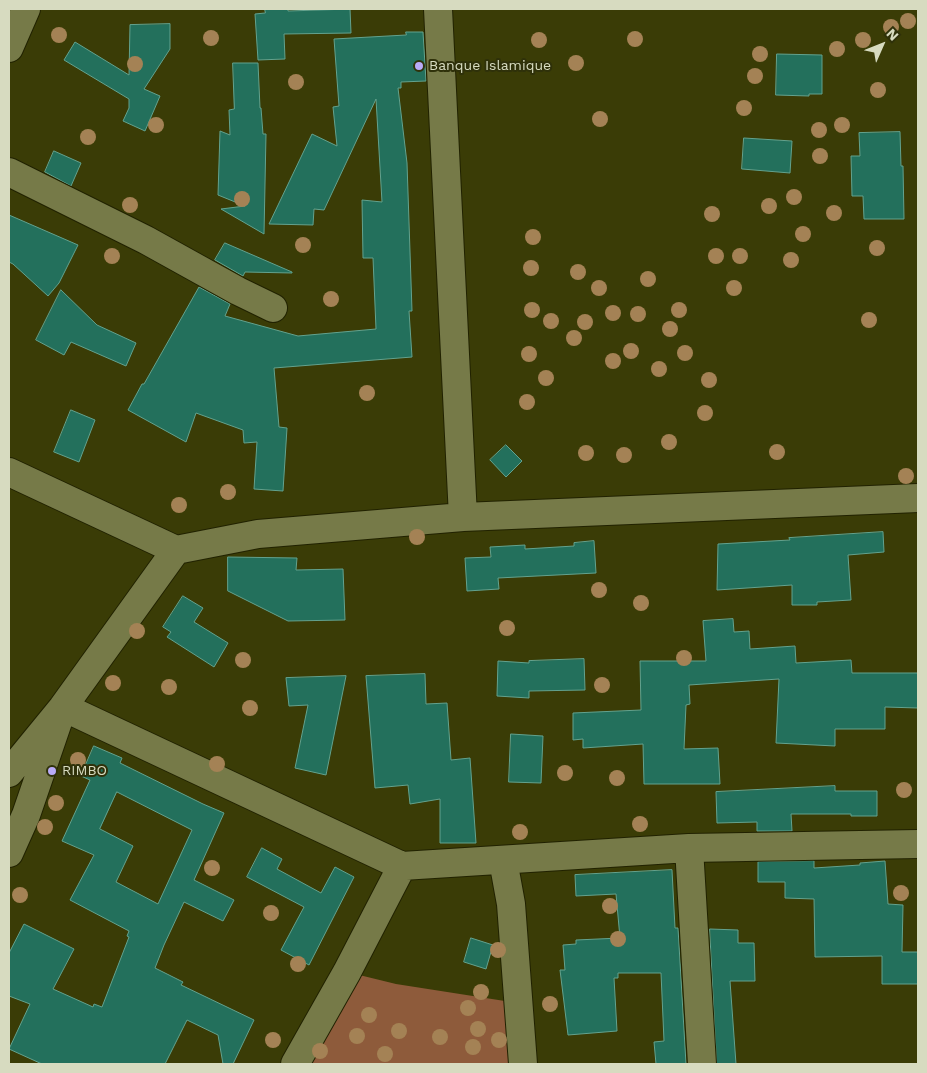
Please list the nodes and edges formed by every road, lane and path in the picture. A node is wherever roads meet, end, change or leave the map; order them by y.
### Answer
1 (26, 9) edge
2 (438, 9) edge
3 (9, 48) edge
4 (9, 172) edge
5 (273, 308) dead end
6 (9, 472) edge
7 (918, 498) edge
8 (463, 516) junction
9 (176, 550) junction
10 (63, 707) junction
11 (9, 773) edge
12 (918, 844) edge
13 (689, 848) junction
14 (9, 853) edge
15 (503, 860) junction
16 (402, 866) junction
17 (295, 1064) edge
18 (523, 1064) edge
19 (702, 1064) edge

1 - 3 street
2 - 8 street
4 - 5 street
6 - 9 street
7 - 8 street
8 - 9 street
9 - 10 street
10 - 11 street
10 - 14 street
10 - 16 street
12 - 13 street
13 - 15 street
13 - 19 street
15 - 16 street
15 - 18 street
16 - 17 street

